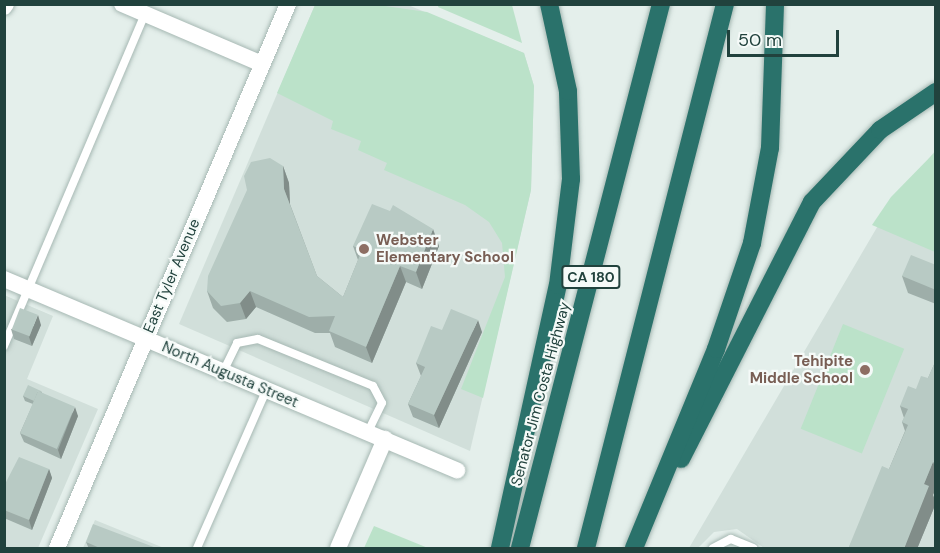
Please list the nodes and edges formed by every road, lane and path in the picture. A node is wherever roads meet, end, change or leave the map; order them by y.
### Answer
1 (122, 4) edge
2 (288, 4) edge
3 (549, 4) edge
4 (654, 4) edge
5 (661, 4) edge
6 (725, 4) edge
7 (775, 4) edge
8 (145, 14) junction
9 (648, 53) junction
10 (262, 64) junction
11 (936, 92) edge
12 (4, 279) edge
13 (29, 290) junction
14 (145, 339) junction
15 (4, 346) edge
16 (223, 372) junction
17 (266, 390) junction
18 (368, 432) junction
19 (385, 439) junction
20 (456, 471) dead end
21 (57, 549) edge
22 (197, 549) edge
23 (338, 549) edge
24 (500, 549) edge
25 (520, 549) edge
26 (586, 549) edge
27 (634, 549) edge
28 (713, 549) edge
29 (753, 549) edge

1 - 8 street
2 - 10 street, East Tyler Avenue
3 - 24 highway
4 - 9 highway
5 - 9 highway, Senator Jim Costa Highway / CA 180
6 - 26 highway
7 - 27 highway
8 - 10 street
8 - 13 lane
9 - 25 highway, Senator Jim Costa Highway / CA 180
10 - 14 street, East Tyler Avenue
11 - 27 highway
12 - 13 street, North Augusta Street
13 - 14 street, North Augusta Street
13 - 15 lane
14 - 16 street, North Augusta Street
14 - 21 street, East Tyler Avenue
16 - 17 street, North Augusta Street
16 - 18 lane
17 - 18 street, North Augusta Street
17 - 22 lane
18 - 19 street, North Augusta Street
19 - 20 street, North Augusta Street
19 - 23 street
28 - 29 lane

